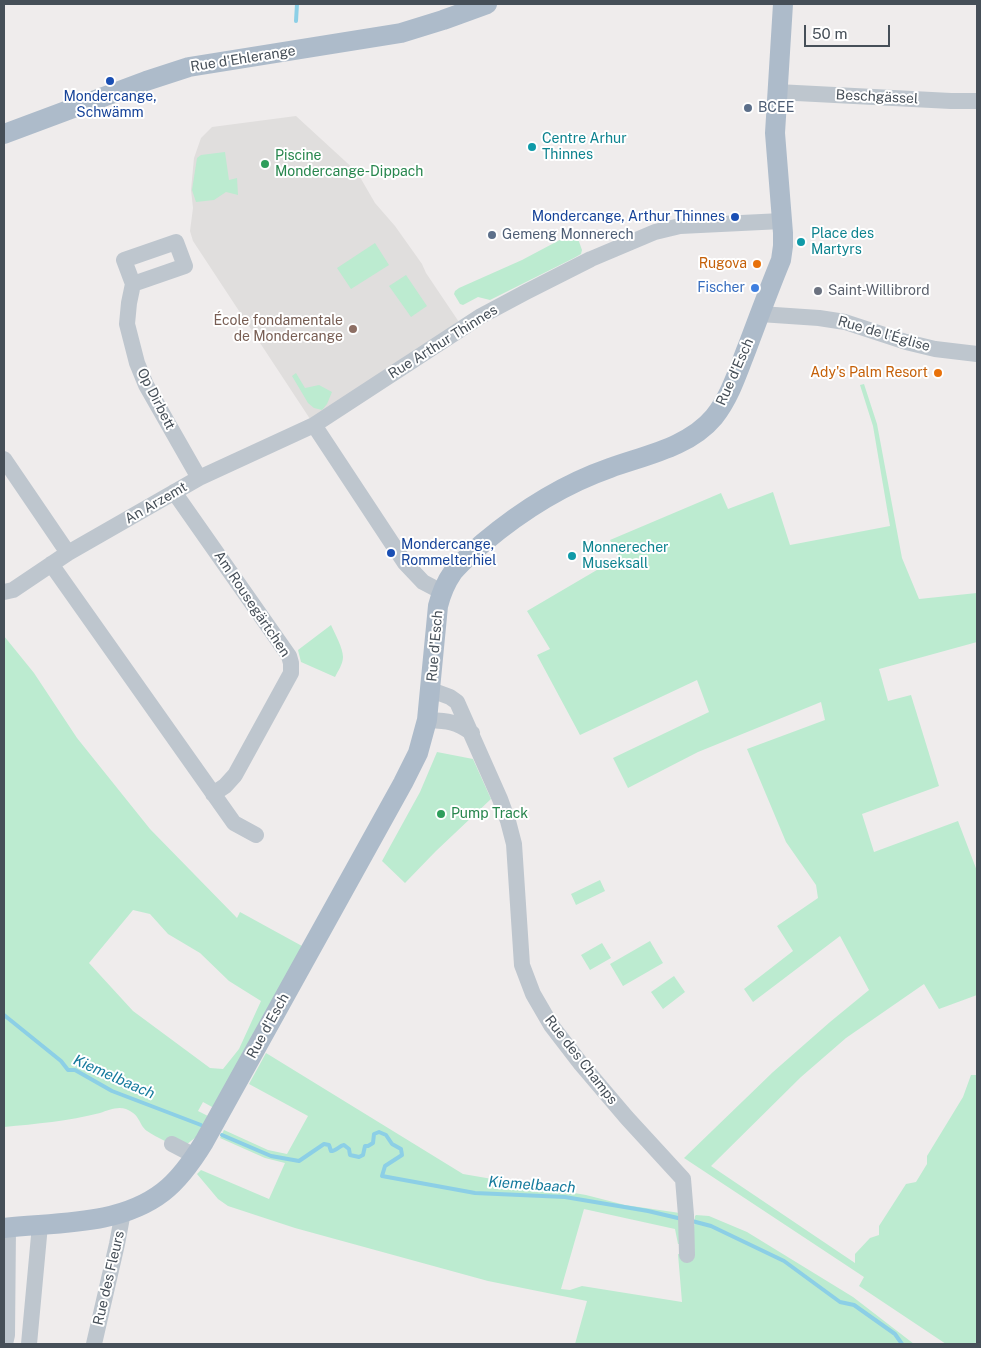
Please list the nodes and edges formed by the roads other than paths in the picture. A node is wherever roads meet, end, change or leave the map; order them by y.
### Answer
1 (487, 4) edge
2 (783, 4) edge
3 (777, 92) junction
4 (977, 101) edge
5 (4, 134) edge
6 (782, 221) junction
7 (133, 284) dead end
8 (760, 314) junction
9 (977, 354) edge
10 (314, 425) junction
11 (4, 459) edge
12 (199, 478) junction
13 (174, 492) junction
14 (68, 553) junction
15 (51, 564) junction
16 (4, 592) edge
17 (442, 592) junction
18 (431, 690) junction
19 (427, 720) junction
20 (472, 733) junction
21 (213, 794) junction
22 (256, 835) dead end
23 (172, 1144) dead end
24 (195, 1156) junction
25 (123, 1212) junction
26 (40, 1225) junction
27 (6, 1228) edge
28 (687, 1255) dead end
29 (5, 1344) edge
30 (29, 1344) edge
31 (94, 1344) edge

1 - 5 main road, Rue d'Ehlerange
2 - 3 main road, Rue d'Esch
3 - 4 street, Beschgässel
3 - 6 main road, Rue d'Esch
6 - 8 main road, Rue d'Esch
6 - 10 street, Rue Arthur Thinnes
7 - 12 street, Op Dirbett
8 - 9 street, Rue de l'Église
8 - 17 main road, Rue d'Esch
10 - 12 street, An Arzemt
10 - 17 street
11 - 14 street
12 - 13 street, An Arzemt
13 - 14 street, An Arzemt
13 - 21 street, Am Rousegärtchen
14 - 15 street, An Arzemt
15 - 16 street, An Arzemt
15 - 21 street
17 - 18 main road, Rue d'Esch
18 - 19 main road, Rue d'Esch
18 - 20 street, Rue des Champs
19 - 20 street
19 - 24 main road, Rue d'Esch
20 - 28 street, Rue des Champs
21 - 22 street
23 - 24 street
24 - 25 main road, Rue d'Esch
25 - 26 main road, Rue d'Esch
25 - 31 street, Rue des Fleurs
26 - 27 main road, Rue d'Esch
26 - 30 street
27 - 29 street

